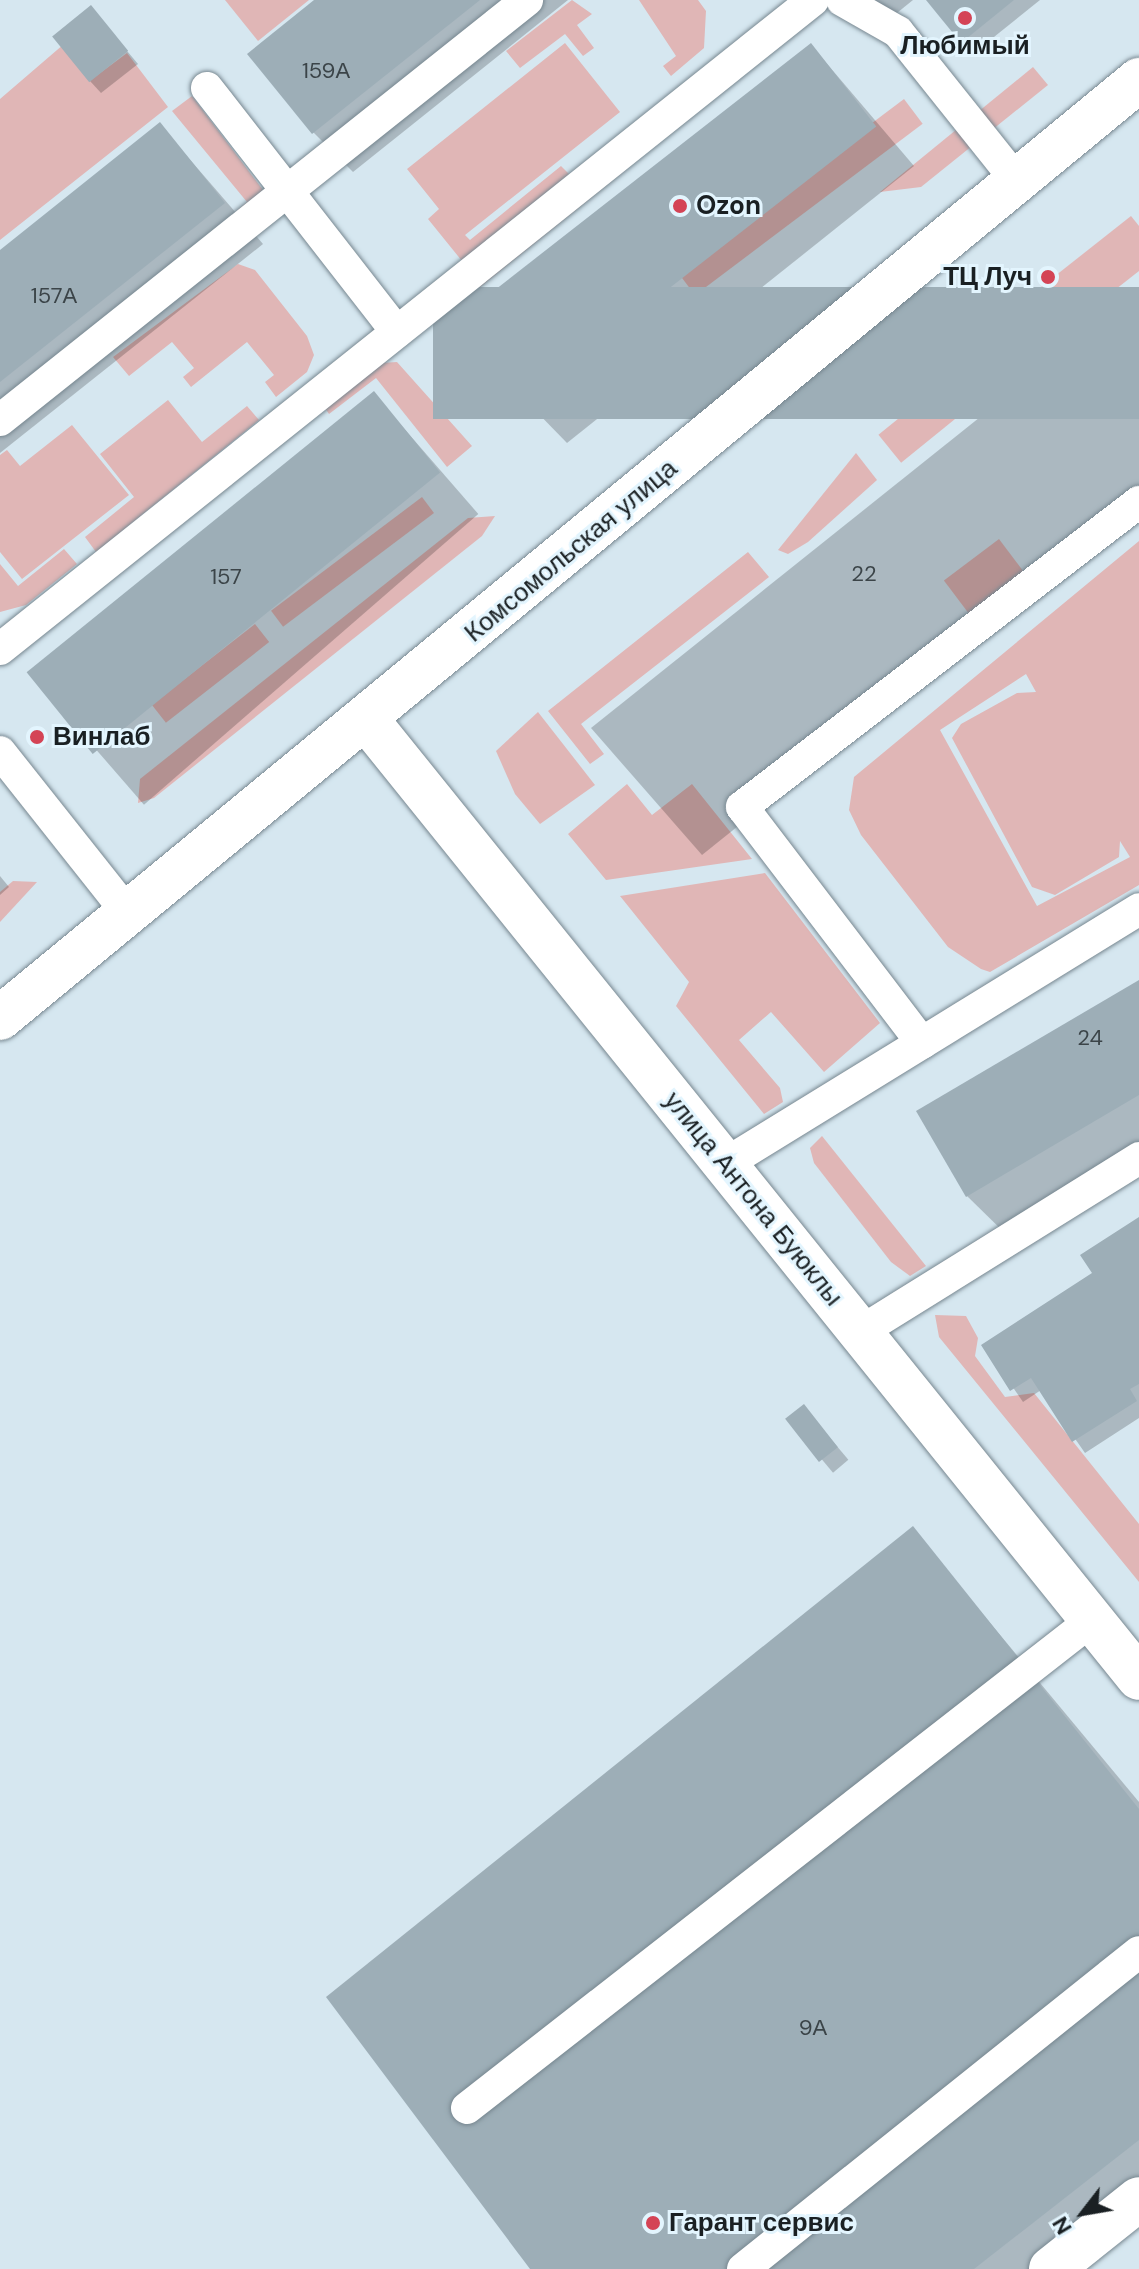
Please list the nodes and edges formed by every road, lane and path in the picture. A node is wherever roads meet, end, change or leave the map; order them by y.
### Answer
1 (527, 0) edge
2 (813, 0) edge
3 (842, 0) edge
4 (1139, 80) edge
5 (207, 88) dead end
6 (1017, 181) junction
7 (286, 192) junction
8 (397, 332) junction
9 (0, 420) edge
10 (1139, 502) edge
11 (0, 649) edge
12 (367, 720) junction
13 (0, 752) edge
14 (1139, 909) edge
15 (129, 915) junction
16 (0, 1018) edge
17 (922, 1043) junction
18 (1139, 1158) edge
19 (725, 1164) junction
20 (860, 1332) junction
21 (1092, 1620) junction
22 (1136, 1669) edge
23 (1139, 1952) edge
24 (467, 2108) dead end
25 (1139, 2199) edge
26 (743, 2269) edge
27 (1051, 2269) edge

1 - 7 lane
2 - 8 lane
3 - 6 lane
4 - 6 main road, Комсомольская улица
5 - 7 lane
6 - 12 main road, Комсомольская улица
7 - 8 lane
7 - 9 lane
8 - 11 lane
10 - 17 lane
12 - 15 main road, Комсомольская улица
12 - 19 main road, улица Антона Буюклы
13 - 15 lane
14 - 17 lane
15 - 16 main road, Комсомольская улица
17 - 19 lane
18 - 20 lane
19 - 20 main road, улица Антона Буюклы
20 - 21 main road, улица Антона Буюклы
21 - 22 main road, улица Антона Буюклы
21 - 24 lane
23 - 26 lane
25 - 27 main road

